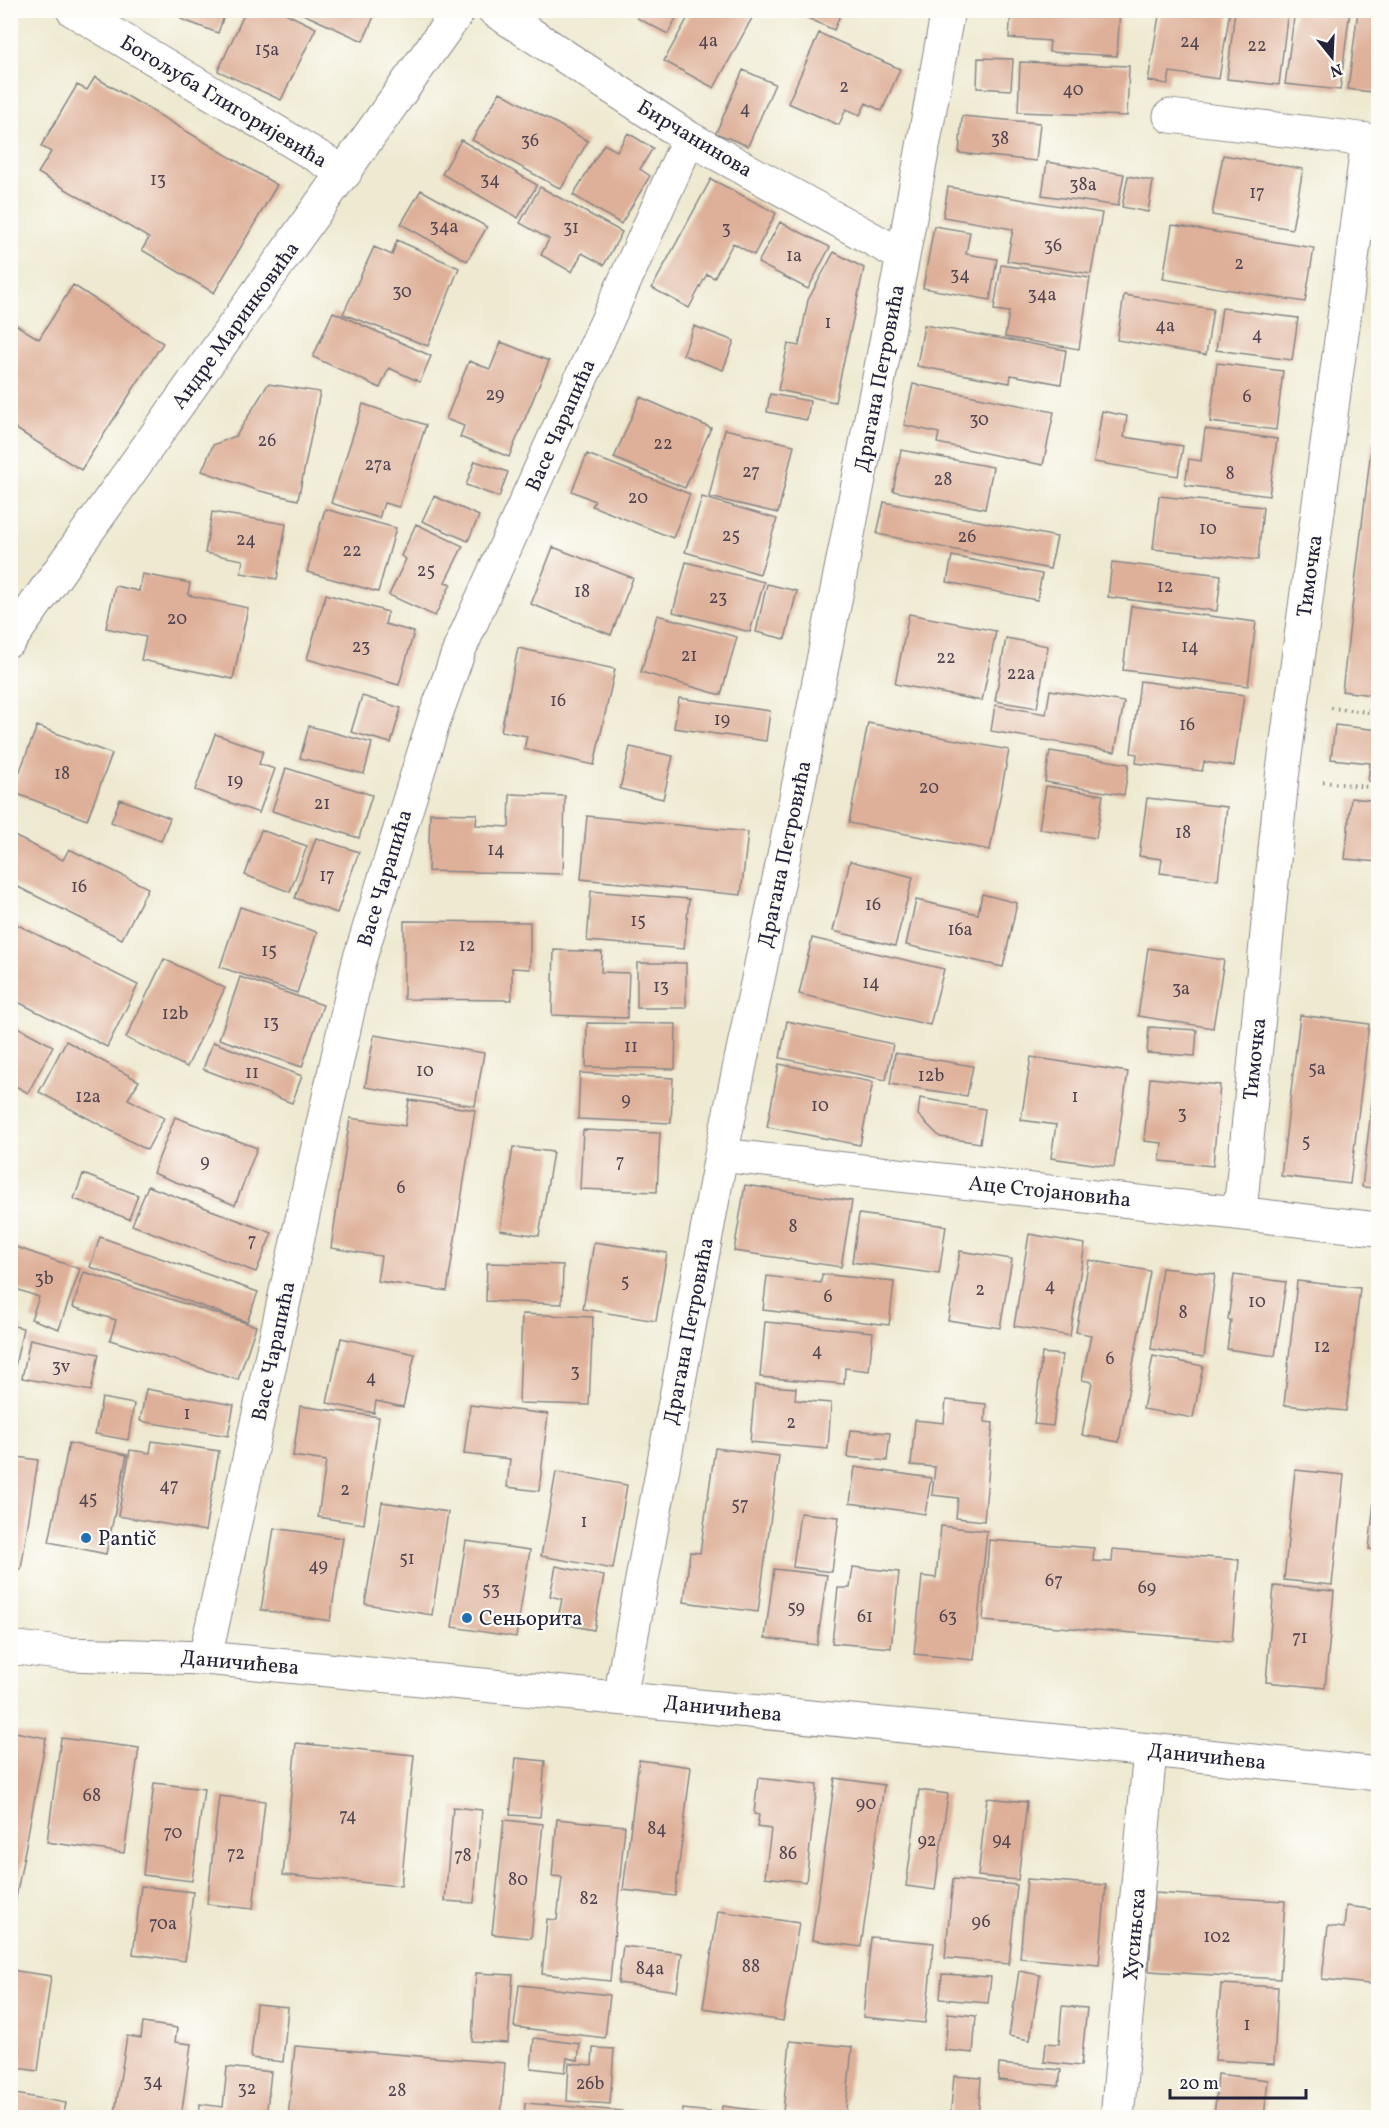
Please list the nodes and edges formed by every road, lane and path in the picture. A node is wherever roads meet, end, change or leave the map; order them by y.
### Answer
1 (73, 10) edge
2 (459, 10) edge
3 (494, 10) edge
4 (948, 10) edge
5 (1170, 116) dead end
6 (689, 138) junction
7 (1373, 140) edge
8 (345, 173) junction
9 (903, 256) junction
10 (10, 640) edge
11 (1282, 778) junction
12 (1378, 788) edge
13 (721, 1155) junction
14 (1240, 1212) junction
15 (1378, 1229) edge
16 (10, 1647) edge
17 (68, 1654) junction
18 (205, 1658) junction
19 (10, 1666) edge
20 (620, 1698) junction
21 (1150, 1750) junction
22 (1378, 1774) edge
23 (1117, 2118) edge

1 - 8 street, Богољуба Глигоријевића
2 - 8 street, Андре Маринковића
3 - 6 street, Бирчанинова
4 - 9 street, Драгана Петровића
5 - 7 street, Тимочка
6 - 9 street, Бирчанинова
6 - 18 street, Васе Чарапића
7 - 11 street, Тимочка
8 - 10 street, Андре Маринковића
9 - 13 street, Драгана Петровића
11 - 12 path
11 - 14 street, Тимочка
13 - 14 street, Аце Стојановића
13 - 20 street, Драгана Петровића
14 - 15 street, Аце Стојановића
16 - 17 street, Даничићева
17 - 18 street, Даничићева
17 - 19 street, Даничићева
18 - 20 street, Даничићева
20 - 21 street, Даничићева
21 - 22 street, Даничићева
21 - 23 street, Хусињска

